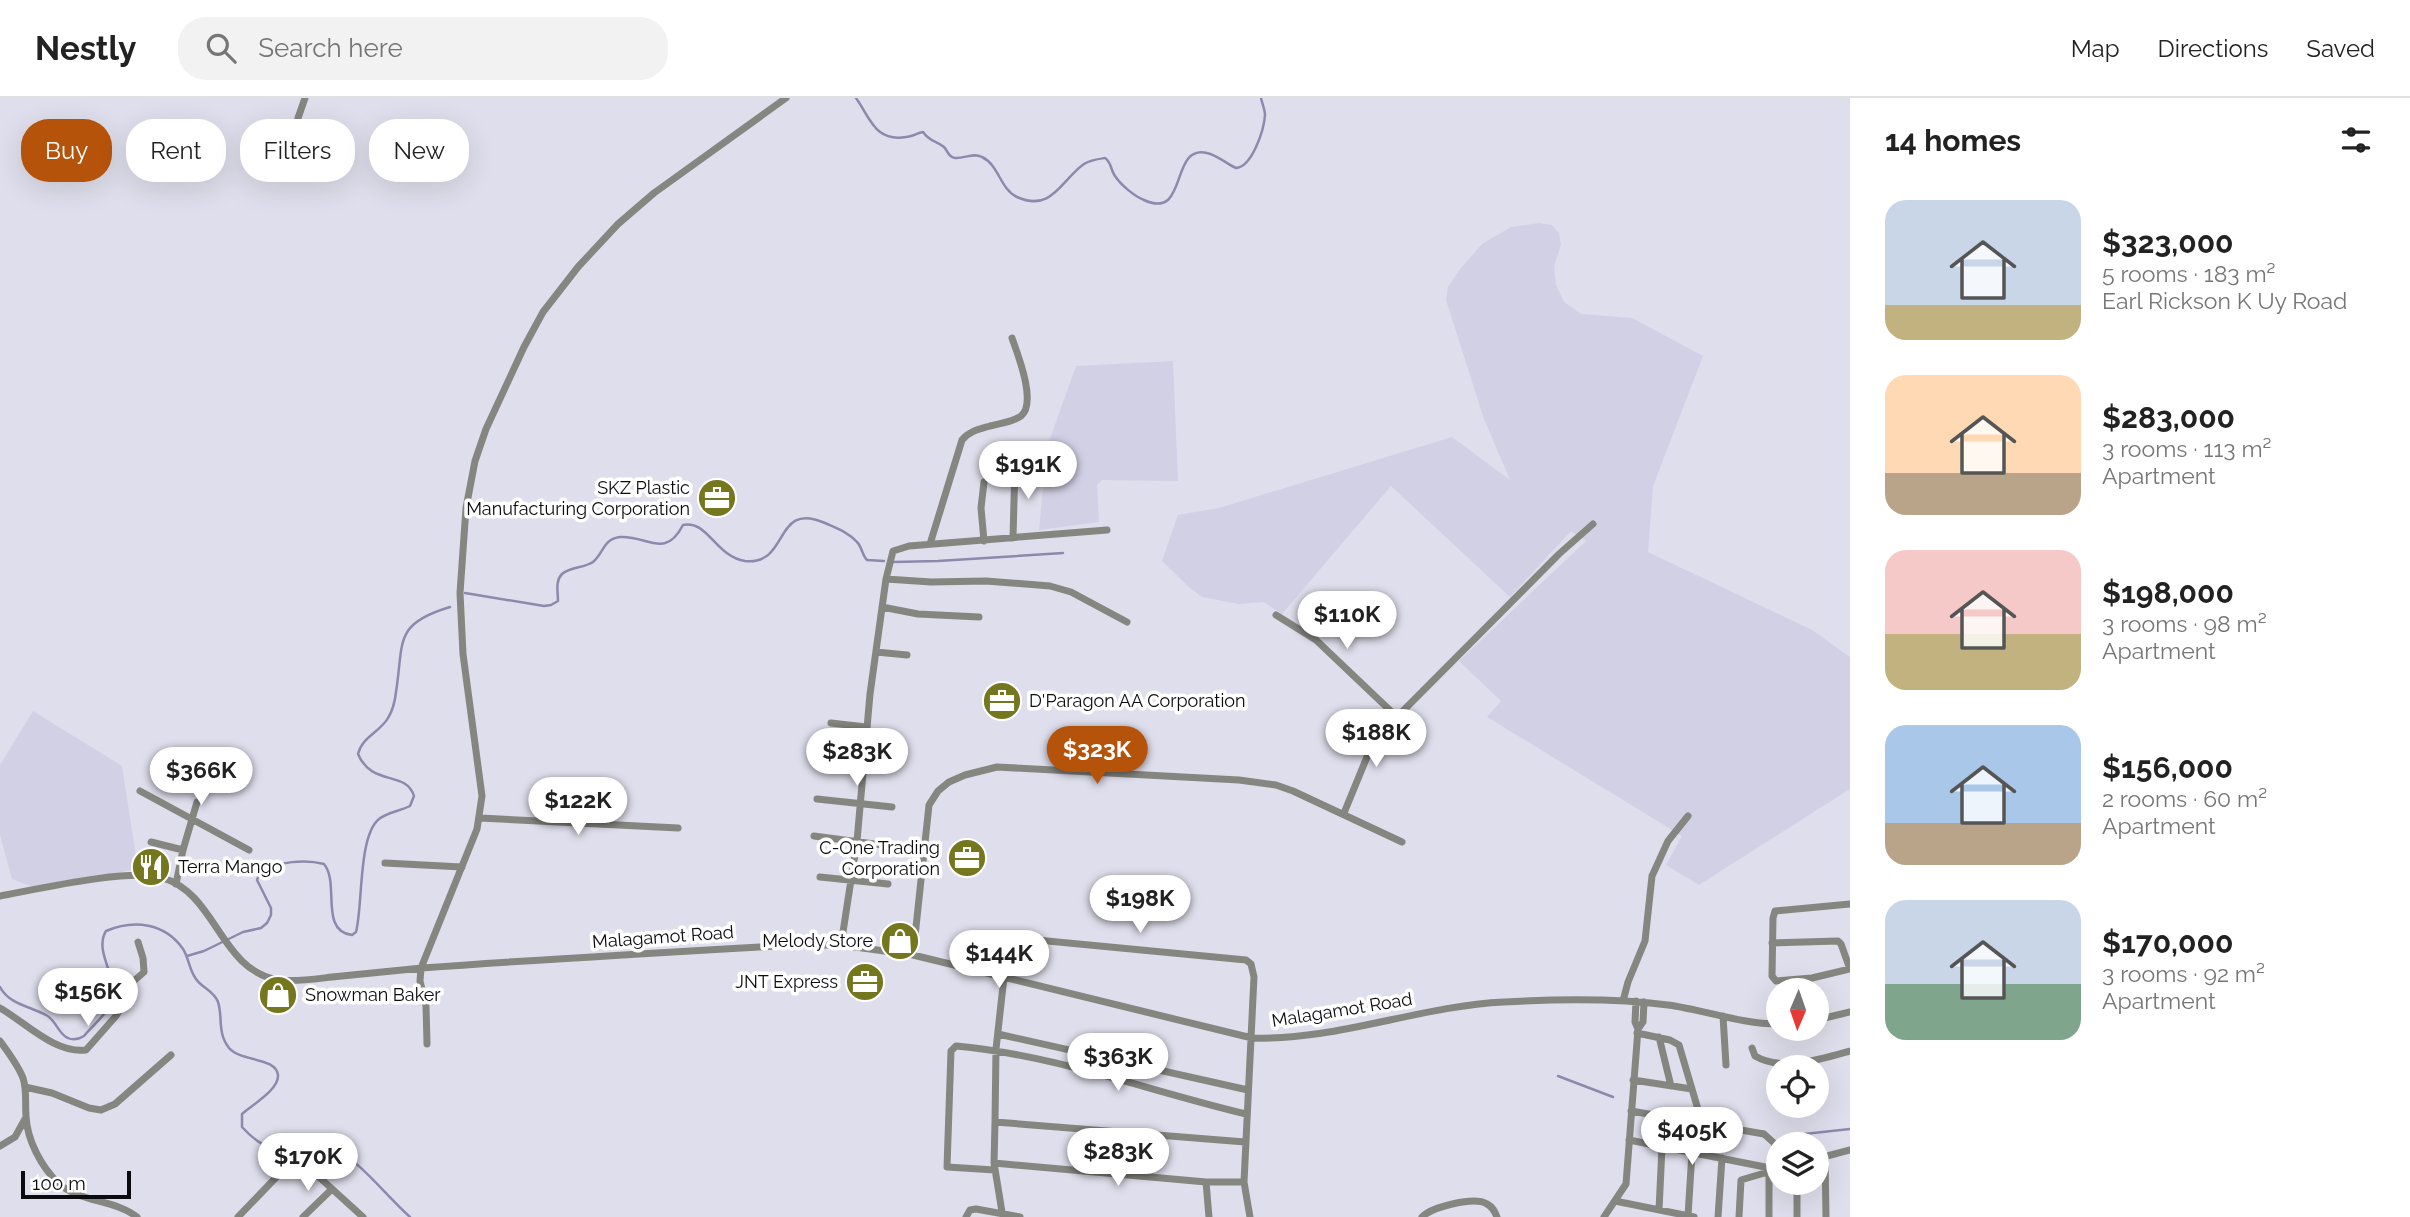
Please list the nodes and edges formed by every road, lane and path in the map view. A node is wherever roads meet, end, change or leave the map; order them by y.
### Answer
1 (305, 98) edge
2 (786, 98) edge
3 (298, 118) dead end
4 (1012, 338) dead end
5 (1015, 464) dead end
6 (984, 482) dead end
7 (1593, 524) dead end
8 (1107, 530) dead end
9 (1013, 538) junction
10 (984, 541) junction
11 (930, 544) junction
12 (886, 579) junction
13 (882, 607) junction
14 (1276, 615) dead end
15 (979, 617) dead end
16 (1127, 622) dead end
17 (876, 652) junction
18 (907, 655) dead end
19 (1396, 716) junction
20 (831, 723) dead end
21 (866, 727) junction
22 (822, 760) dead end
23 (862, 765) junction
24 (140, 791) dead end
25 (817, 799) dead end
26 (197, 802) dead end
27 (860, 802) junction
28 (892, 807) dead end
29 (1344, 813) junction
30 (1688, 816) dead end
31 (191, 818) junction
32 (480, 818) junction
33 (678, 828) dead end
34 (814, 836) dead end
35 (856, 841) junction
36 (151, 842) dead end
37 (1402, 842) dead end
38 (882, 845) dead end
39 (183, 850) junction
40 (249, 850) dead end
41 (385, 863) dead end
42 (462, 867) junction
43 (820, 877) dead end
44 (851, 879) junction
45 (176, 884) junction
46 (888, 884) dead end
47 (0, 895) edge
48 (1850, 904) edge
49 (138, 942) dead end
50 (1772, 943) junction
51 (841, 945) junction
52 (913, 955) junction
53 (421, 968) junction
54 (1850, 969) edge
55 (977, 970) junction
56 (1004, 977) junction
57 (1623, 1001) junction
58 (1640, 1002) junction
59 (0, 1008) edge
60 (1850, 1012) edge
61 (1723, 1016) junction
62 (1829, 1017) edge
63 (1766, 1022) edge
64 (1638, 1031) junction
65 (998, 1034) junction
66 (1659, 1037) junction
67 (1252, 1038) junction
68 (0, 1041) edge
69 (427, 1044) dead end
70 (1752, 1048) dead end
71 (996, 1049) junction
72 (1850, 1051) edge
73 (171, 1055) dead end
74 (1726, 1065) dead end
75 (1633, 1080) junction
76 (1671, 1086) junction
77 (25, 1087) junction
78 (1248, 1090) junction
79 (1692, 1090) junction
80 (1631, 1111) junction
81 (1245, 1114) junction
82 (26, 1118) junction
83 (995, 1122) junction
84 (1702, 1123) junction
85 (1766, 1136) edge
86 (1629, 1140) junction
87 (1245, 1142) junction
88 (0, 1146) edge
89 (1662, 1147) junction
90 (1850, 1150) edge
91 (1692, 1152) junction
92 (1829, 1155) edge
93 (1722, 1158) junction
94 (995, 1167) junction
95 (1766, 1169) edge
96 (1766, 1172) edge
97 (1206, 1182) junction
98 (1244, 1182) junction
99 (332, 1189) junction
100 (1769, 1195) edge
101 (1797, 1195) edge
102 (1826, 1195) edge
103 (1615, 1201) junction
104 (1659, 1210) junction
105 (1002, 1212) junction
106 (1691, 1216) edge
107 (136, 1217) edge
108 (237, 1217) edge
109 (303, 1217) edge
110 (363, 1217) edge
111 (966, 1217) edge
112 (1020, 1217) edge
113 (1209, 1217) edge
114 (1250, 1217) edge
115 (1422, 1217) edge
116 (1497, 1217) edge
117 (1604, 1217) edge
118 (1718, 1217) edge
119 (1739, 1217) edge
120 (1769, 1217) edge
121 (1797, 1217) edge
122 (1826, 1217) edge

1 - 3 street
2 - 32 street
4 - 11 street
5 - 9 street
6 - 10 street
7 - 19 street
8 - 9 street
9 - 10 street
10 - 11 street
11 - 12 street
12 - 13 street
12 - 16 street
13 - 15 street
13 - 17 street
14 - 19 street
17 - 18 street
17 - 21 street
19 - 29 street
20 - 21 street
21 - 23 street
22 - 23 street
23 - 27 street
24 - 31 street
25 - 27 street
26 - 31 street
27 - 28 street
27 - 35 street
29 - 37 street
29 - 52 street
30 - 57 street
31 - 39 street
31 - 40 street
32 - 33 street
32 - 42 street
34 - 35 street
35 - 38 street
35 - 44 street
36 - 39 street
39 - 45 street
41 - 42 street
42 - 53 street
43 - 44 street
44 - 46 street
44 - 51 street
45 - 47 street, Malagamot Road
45 - 53 street, Malagamot Road
48 - 50 street
49 - 59 street
50 - 54 street
50 - 54 street
51 - 52 street, Malagamot Road
51 - 53 street, Malagamot Road
52 - 55 street, Malagamot Road
53 - 69 street
55 - 56 street, Malagamot Road
55 - 67 street
56 - 65 street
56 - 67 street, Malagamot Road
57 - 58 street, Malagamot Road
57 - 67 street, Malagamot Road
58 - 61 street, Malagamot Road
58 - 64 street
60 - 62 street
61 - 63 street, Malagamot Road
61 - 74 street
64 - 66 street
64 - 75 street
65 - 71 street
65 - 78 street
66 - 76 street
66 - 79 street
67 - 78 street
68 - 77 street
70 - 72 street
71 - 81 street
71 - 83 street
71 - 94 street
73 - 77 street
75 - 76 street
75 - 80 street
76 - 79 street
77 - 82 street
78 - 81 street
79 - 84 street
80 - 84 street
80 - 86 street
81 - 87 street
82 - 88 street
82 - 107 street
83 - 87 street
83 - 94 street
84 - 85 street
86 - 89 street
86 - 103 street
87 - 98 street
89 - 91 street
89 - 104 street
90 - 92 street
91 - 93 street
91 - 106 street
93 - 95 street
93 - 118 street
94 - 97 street
94 - 105 street
96 - 119 street
97 - 98 street
97 - 113 street
98 - 114 street
99 - 108 street
99 - 109 street
99 - 110 street
100 - 120 street
101 - 121 street
102 - 122 street
103 - 104 street
103 - 117 street
104 - 106 street
105 - 111 street
105 - 112 street
115 - 116 street

